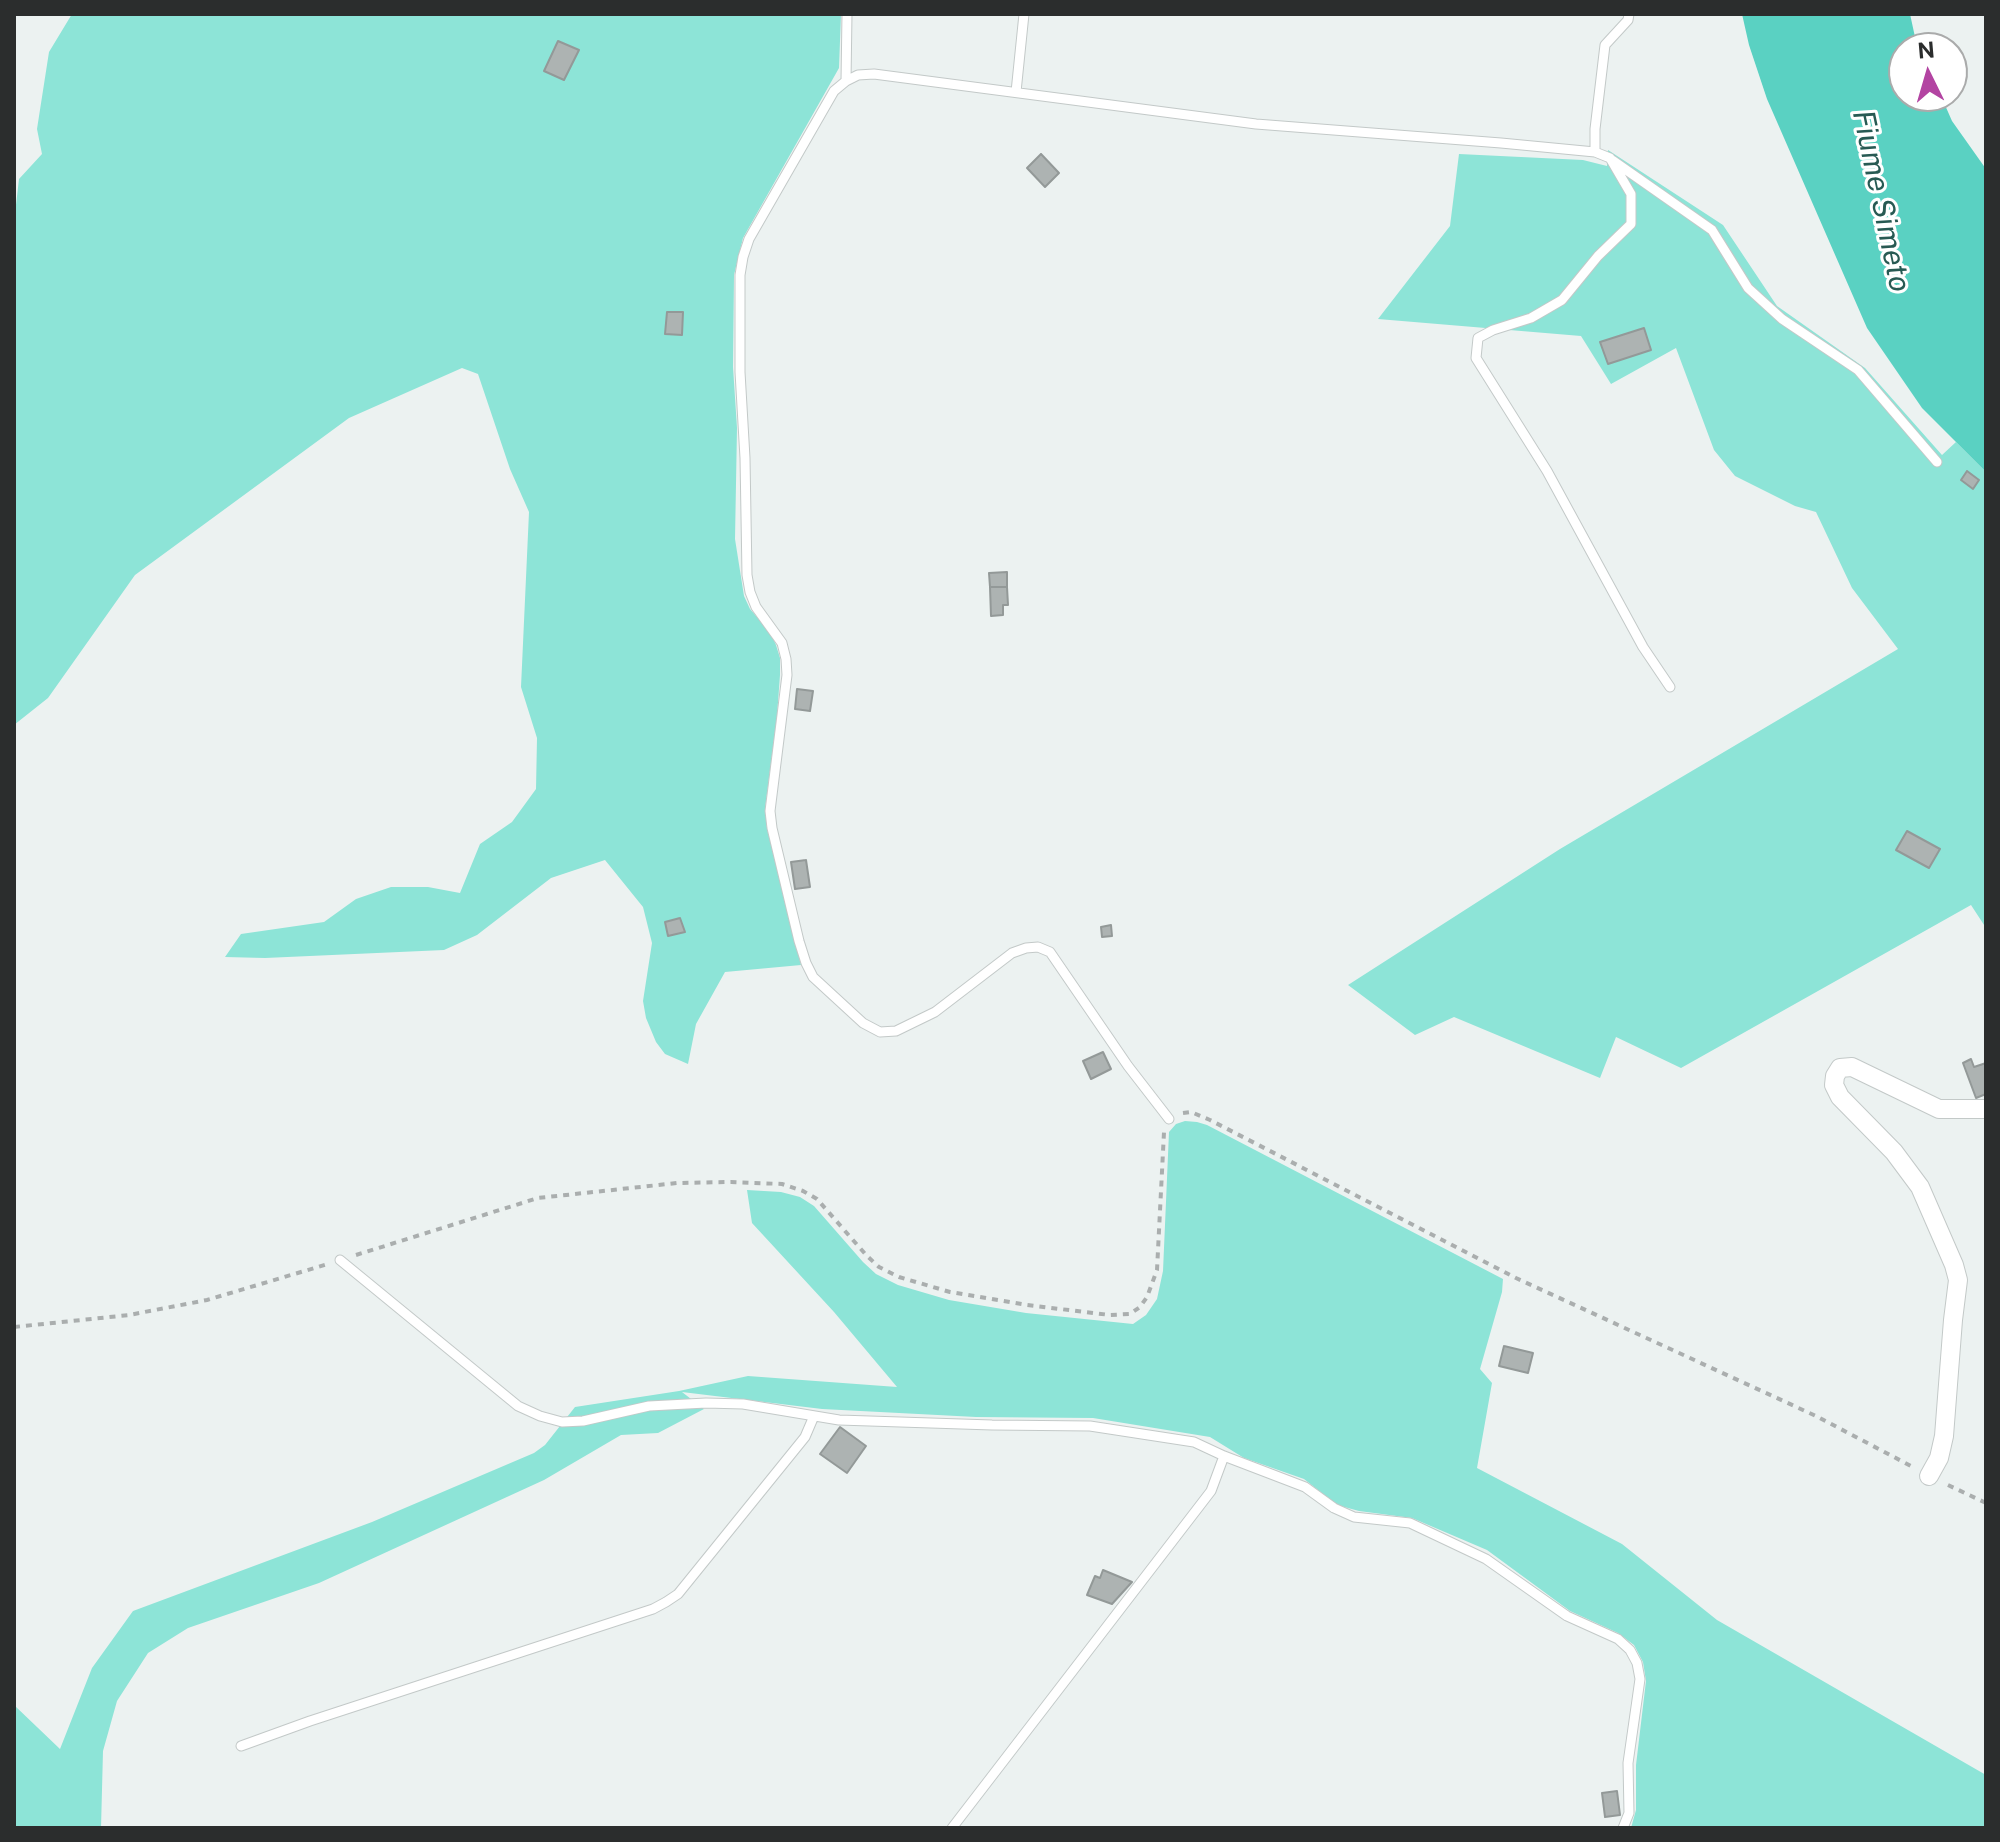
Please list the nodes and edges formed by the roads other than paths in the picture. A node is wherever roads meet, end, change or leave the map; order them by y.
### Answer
1 (847, 14) edge
2 (1024, 14) edge
3 (1629, 14) edge
4 (846, 81) junction
5 (1016, 92) junction
6 (1595, 152) junction
7 (1610, 158) junction
8 (1937, 462) dead end
9 (1670, 687) dead end
10 (1986, 1109) edge
11 (1169, 1119) road end
12 (340, 1260) road end
13 (814, 1416) junction
14 (1224, 1456) junction
15 (1929, 1476) road end
16 (241, 1746) dead end
17 (952, 1828) edge
18 (1623, 1828) edge

1 - 4 lane
2 - 5 lane
3 - 6 lane
4 - 5 lane
4 - 11 lane
5 - 6 lane
6 - 7 lane
7 - 8 lane
7 - 9 lane
10 - 15 street
12 - 13 lane
13 - 14 lane
13 - 16 lane
14 - 17 lane
14 - 18 lane

